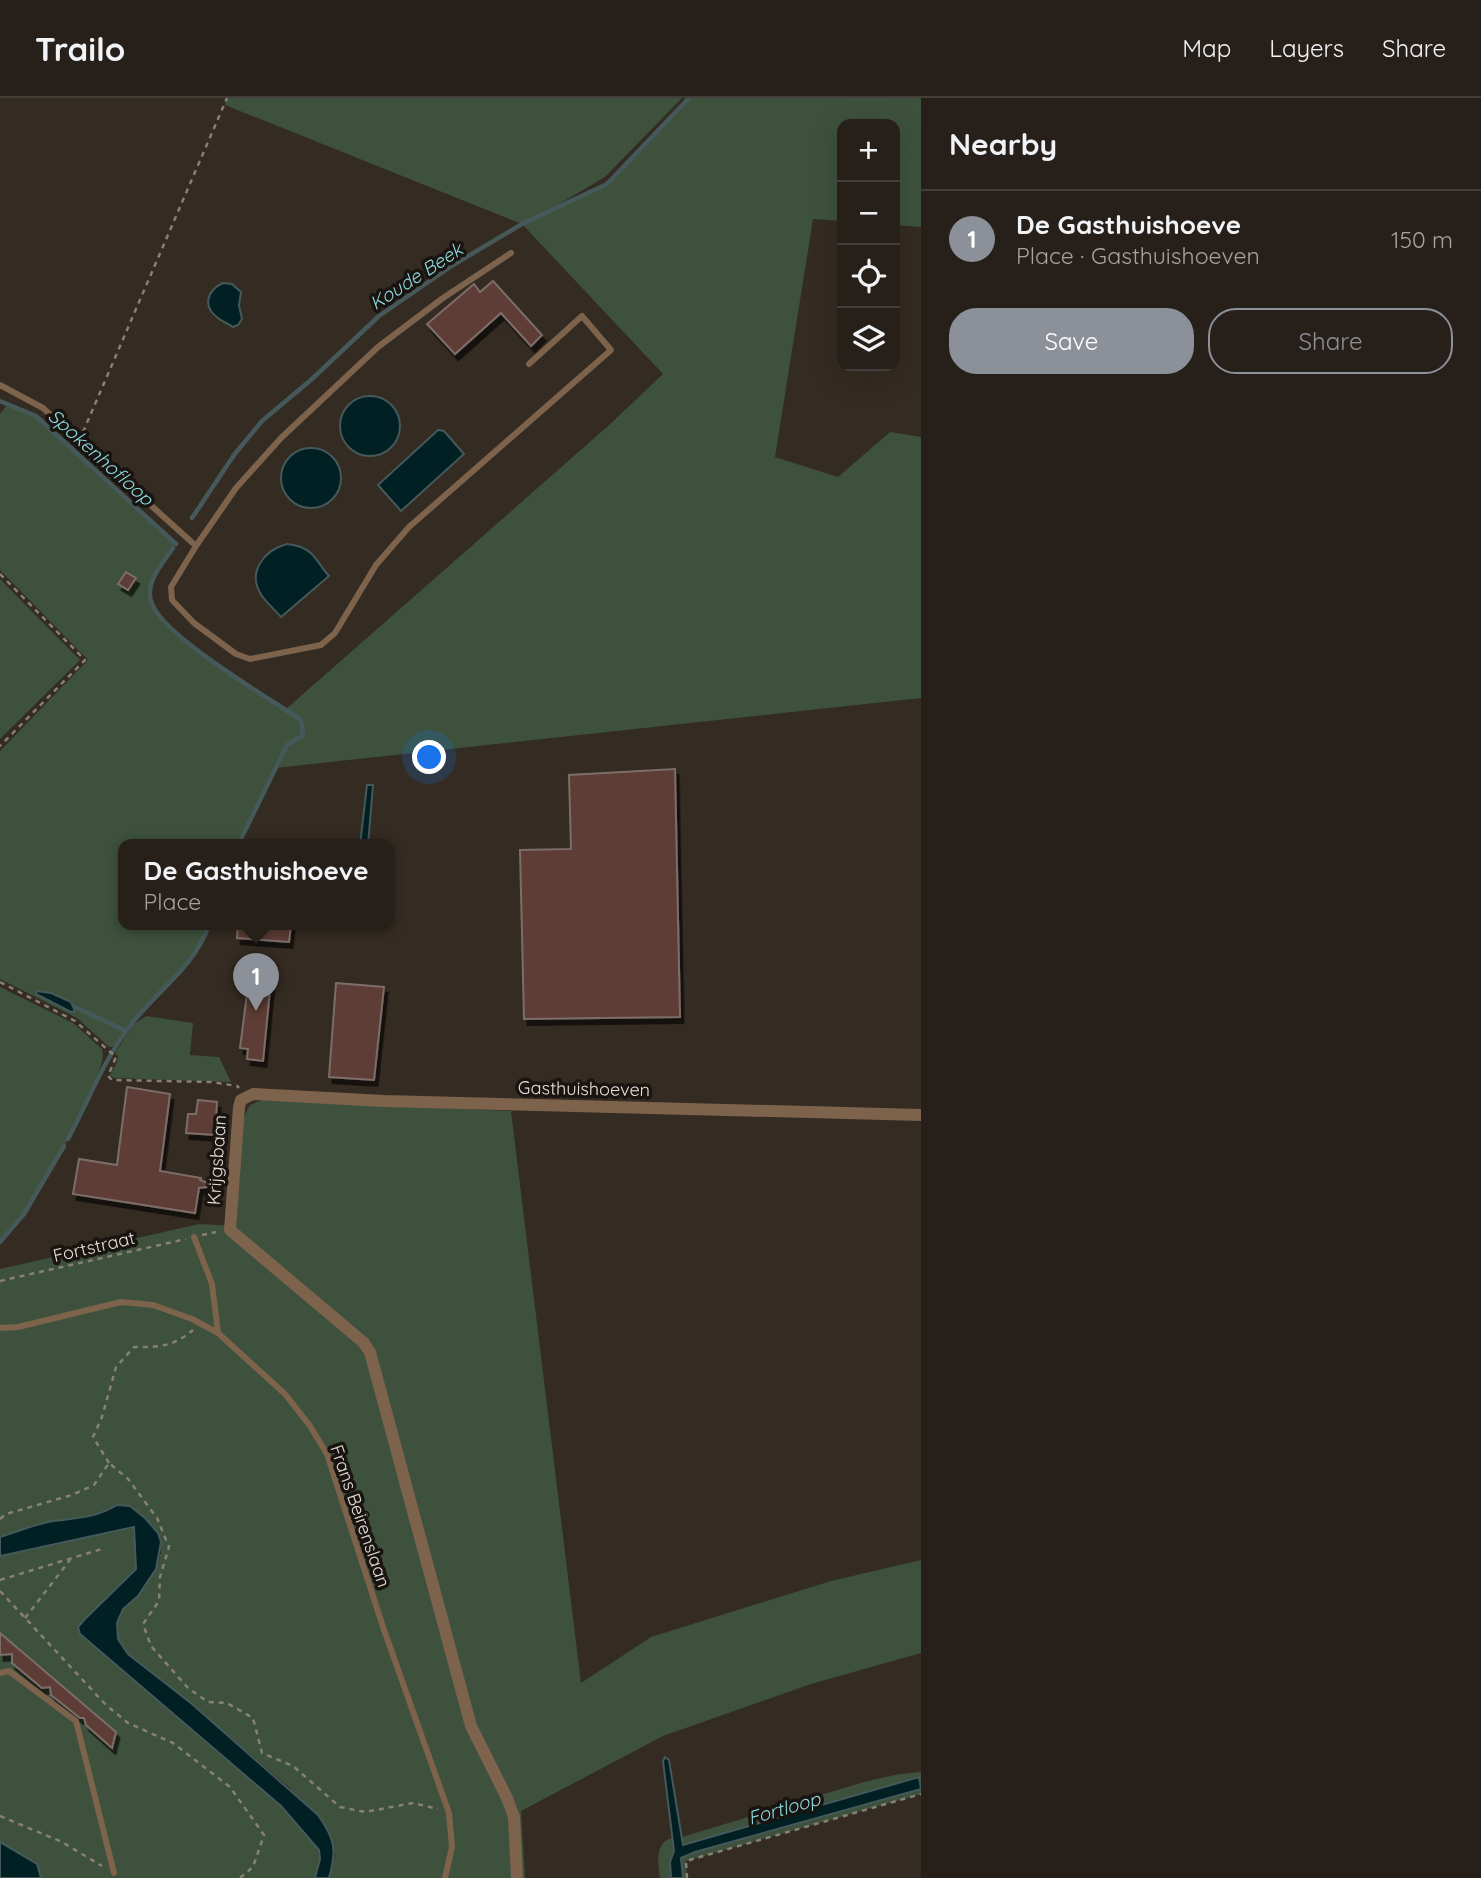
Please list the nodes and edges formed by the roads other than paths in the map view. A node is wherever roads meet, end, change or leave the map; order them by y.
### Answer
1 (511, 253) dead end
2 (529, 364) dead end
3 (4, 386) edge
4 (195, 546) junction
5 (247, 1096) joint
6 (921, 1115) edge
7 (194, 1237) road end
8 (0, 1328) edge
9 (218, 1333) junction
10 (0, 1673) edge
11 (114, 1873) road end
12 (445, 1878) edge
13 (517, 1878) edge

1 - 4 lane
2 - 4 lane
3 - 4 lane
5 - 6 street, Gasthuishoeven
5 - 13 street, Krijgsbaan
7 - 9 lane
8 - 9 lane, Frans Beirenslaan
9 - 12 lane, Frans Beirenslaan
10 - 11 lane

